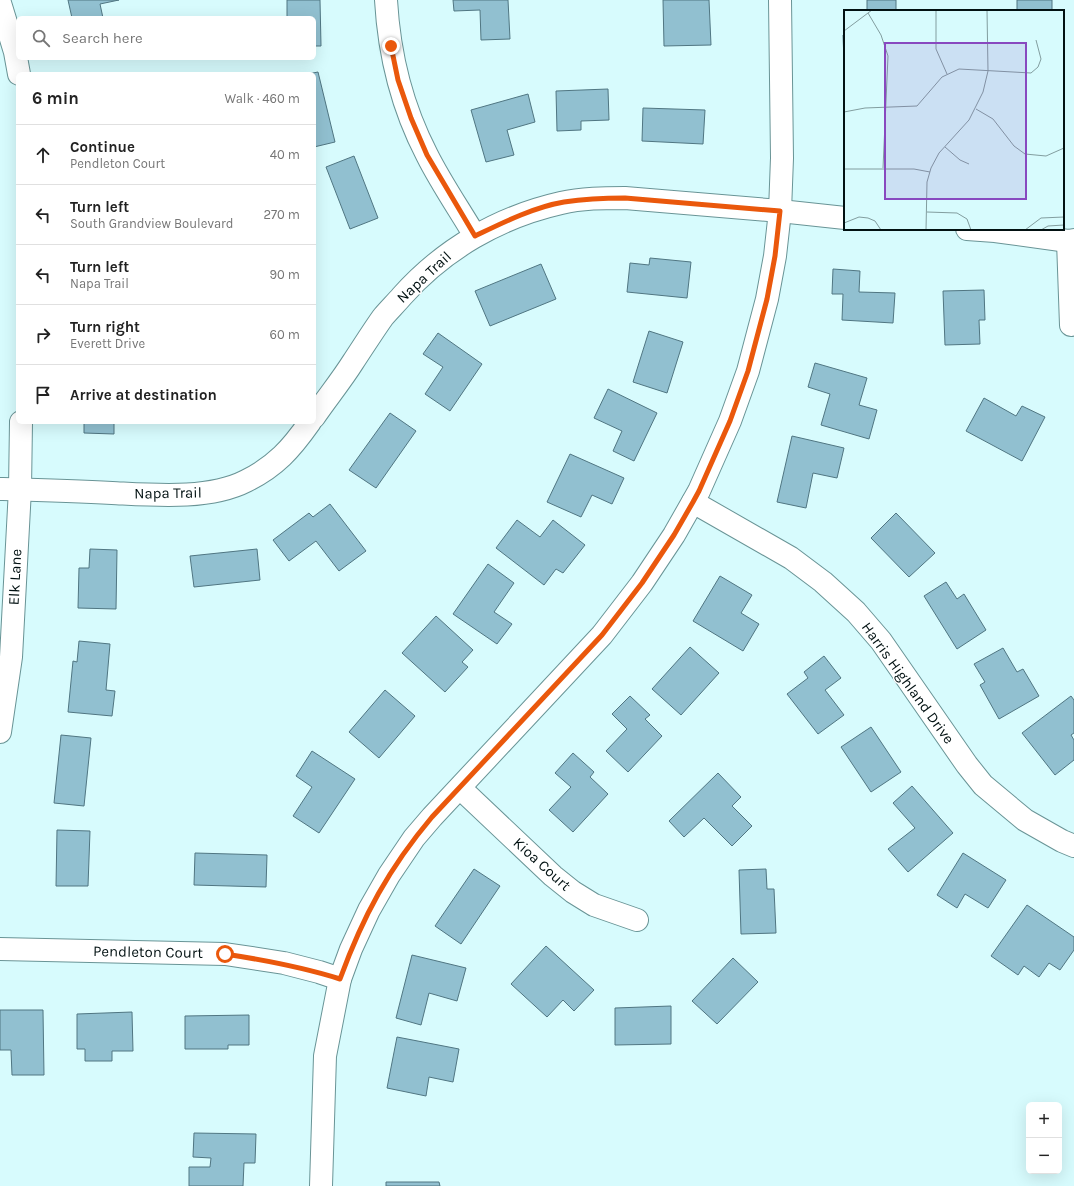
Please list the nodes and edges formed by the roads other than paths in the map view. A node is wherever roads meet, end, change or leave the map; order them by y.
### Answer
1 (386, 0) edge
2 (780, 0) edge
3 (0, 3) edge
4 (16, 58) edge
5 (16, 60) edge
6 (19, 72) edge
7 (780, 211) junction
8 (844, 218) edge
9 (976, 230) edge
10 (475, 236) junction
11 (1071, 241) edge
12 (1071, 325) dead end
13 (316, 413) edge
14 (21, 424) edge
15 (308, 424) edge
16 (10, 489) edge
17 (693, 502) junction
18 (0, 732) edge
19 (460, 788) junction
20 (1074, 846) edge
21 (637, 920) dead end
22 (0, 949) edge
23 (340, 979) junction
24 (321, 1186) edge

1 - 10 street
2 - 7 street
3 - 4 street
5 - 6 street
7 - 8 street, Napa Trail
7 - 10 street, Napa Trail
7 - 17 street
9 - 11 street
10 - 13 street, Napa Trail
11 - 12 street
14 - 16 street, Elk Lane
15 - 16 street, Napa Trail
16 - 18 street, Elk Lane
17 - 19 street
17 - 20 street, Harris Highland Drive
19 - 21 street, Kioa Court
19 - 23 street
22 - 23 street, Pendleton Court
23 - 24 street

